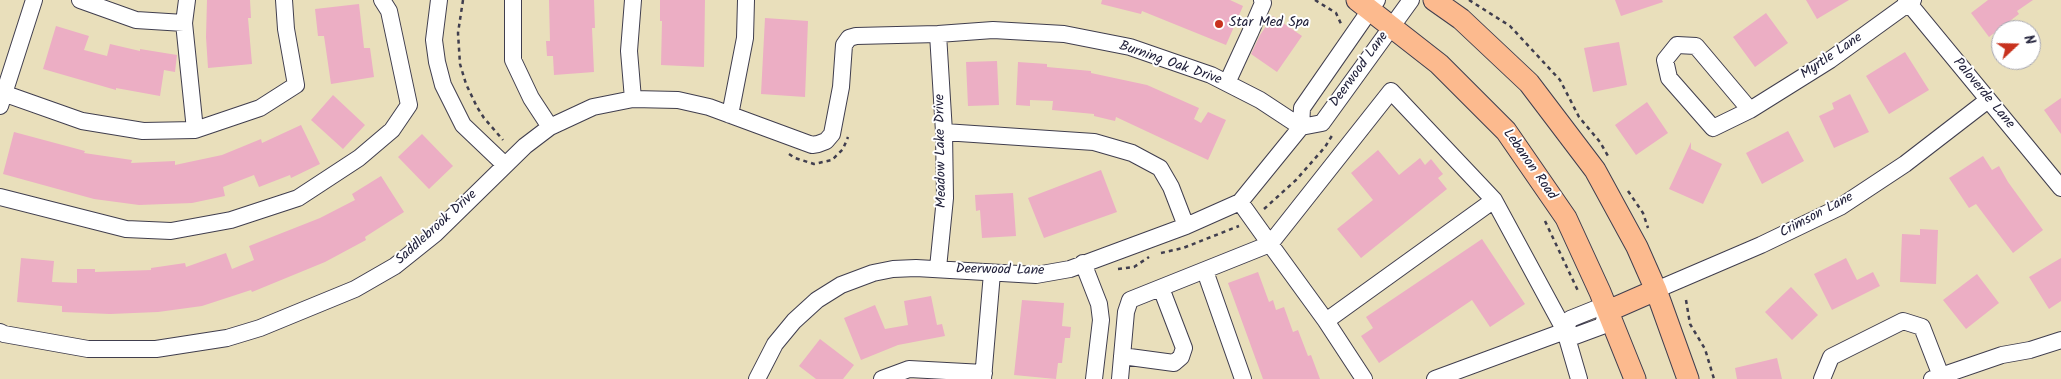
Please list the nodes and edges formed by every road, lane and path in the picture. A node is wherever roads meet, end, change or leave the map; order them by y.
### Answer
1 (34, 0) edge
2 (80, 0) edge
3 (187, 0) edge
4 (284, 0) edge
5 (382, 0) edge
6 (439, 0) edge
7 (462, 0) edge
8 (513, 0) edge
9 (633, 0) edge
10 (746, 0) edge
11 (1262, 0) edge
12 (1315, 0) edge
13 (1411, 0) edge
14 (1434, 0) edge
15 (1909, 1) edge
16 (1368, 3) edge
17 (184, 23) junction
18 (1342, 27) dead end
19 (1392, 27) junction
20 (938, 34) junction
21 (1227, 83) junction
22 (1, 98) edge
23 (633, 99) junction
24 (1988, 100) junction
25 (1750, 110) junction
26 (730, 115) junction
27 (550, 127) junction
28 (1301, 127) junction
29 (196, 130) junction
30 (944, 132) junction
31 (848, 135) dead end
32 (826, 141) joint
33 (506, 143) dead end
34 (788, 152) dead end
35 (505, 166) junction
36 (2061, 188) edge
37 (0, 197) edge
38 (1494, 200) junction
39 (1240, 202) junction
40 (1543, 216) dead end
41 (1186, 226) junction
42 (1270, 244) junction
43 (1083, 264) junction
44 (938, 268) junction
45 (1205, 271) junction
46 (992, 273) junction
47 (1161, 288) junction
48 (1656, 290) junction
49 (1581, 297) dead end
50 (1686, 300) dead end
51 (1608, 311) junction
52 (1326, 321) junction
53 (1565, 331) junction
54 (0, 332) edge
55 (2061, 340) edge
56 (1122, 356) junction
57 (984, 376) edge
58 (1936, 377) edge
59 (757, 379) edge
60 (882, 379) edge
61 (1094, 379) edge
62 (1120, 379) edge
63 (1243, 379) edge
64 (1364, 379) edge
65 (1435, 379) edge
66 (1578, 379) edge
67 (1635, 379) edge
68 (1688, 379) edge
69 (1714, 379) edge
70 (1822, 379) edge

1 - 22 street
2 - 17 street
3 - 17 street
4 - 29 street
5 - 37 street
6 - 35 street
7 - 33 path
8 - 27 street
9 - 23 street
10 - 26 street
11 - 21 street
12 - 18 path
13 - 19 street, Deerwood Lane
14 - 48 main road
15 - 24 street, Paloverde Lane
15 - 25 street, Myrtle Lane
16 - 19 main road, Lebanon Road
16 - 28 street, Deerwood Lane
17 - 29 street
19 - 28 street, Deerwood Lane
19 - 51 main road, Lebanon Road
20 - 21 street, Burning Oak Drive
20 - 30 street, Meadow Lake Drive
20 - 32 street, Burning Oak Drive
21 - 28 street, Burning Oak Drive
22 - 29 street
23 - 26 street, Saddlebrook Drive
23 - 27 street, Saddlebrook Drive
24 - 36 street, Paloverde Lane
24 - 48 street, Crimson Lane
25 - 25 street, Myrtle Lane
26 - 32 street, Saddlebrook Drive
27 - 35 street, Saddlebrook Drive
28 - 39 street, Deerwood Lane
30 - 41 street
30 - 44 street, Meadow Lake Drive
31 - 34 path
35 - 54 street, Saddlebrook Drive
38 - 42 street
38 - 52 street
38 - 53 street
39 - 41 street, Deerwood Lane
39 - 42 street
40 - 49 path
41 - 43 street, Deerwood Lane
42 - 45 street
42 - 52 street
43 - 46 street, Deerwood Lane
43 - 61 street
44 - 46 street, Deerwood Lane
44 - 59 street, Deerwood Lane
45 - 47 street
45 - 63 street
46 - 57 street
47 - 56 street
47 - 56 street
48 - 51 main road
48 - 68 main road
50 - 69 path
51 - 53 street
51 - 67 main road, Lebanon Road
52 - 64 street
53 - 65 street
53 - 66 street
55 - 58 street
56 - 62 street
57 - 60 street
58 - 70 street

